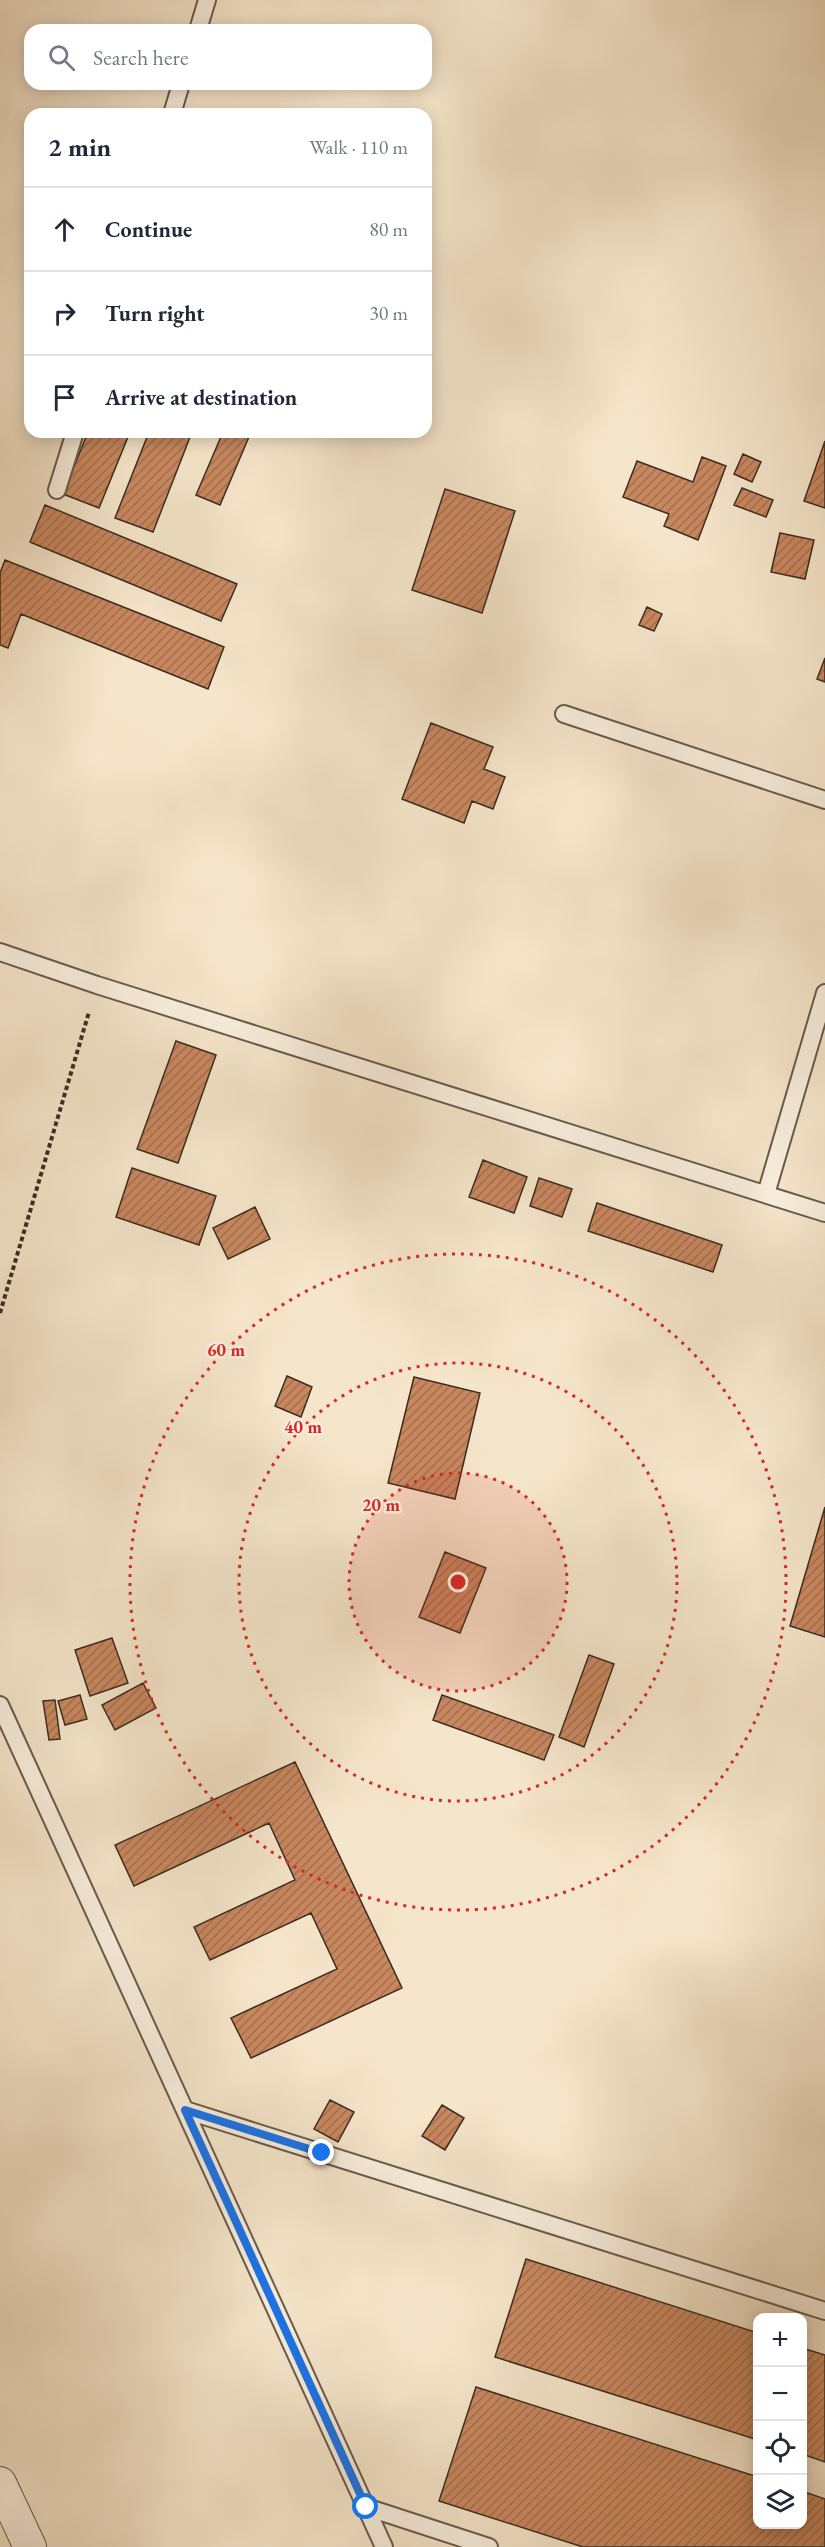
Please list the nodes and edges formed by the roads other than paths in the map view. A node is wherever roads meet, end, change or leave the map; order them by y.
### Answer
1 (207, 0) edge
2 (200, 24) edge
3 (179, 90) edge
4 (174, 108) edge
5 (73, 438) edge
6 (57, 490) dead end
7 (564, 714) dead end
8 (825, 800) edge
9 (0, 952) edge
10 (825, 993) edge
11 (766, 1194) junction
12 (825, 1213) edge
13 (0, 1705) edge
14 (185, 2110) junction
15 (825, 2311) edge
16 (0, 2483) edge
17 (366, 2507) junction
18 (30, 2547) edge
19 (384, 2547) edge
20 (489, 2547) edge

1 - 2 lane
3 - 4 lane
5 - 6 lane
7 - 8 lane
9 - 11 lane
10 - 11 lane
11 - 12 lane
13 - 14 lane
14 - 15 lane
14 - 17 lane
16 - 18 street
17 - 19 lane
17 - 20 lane

